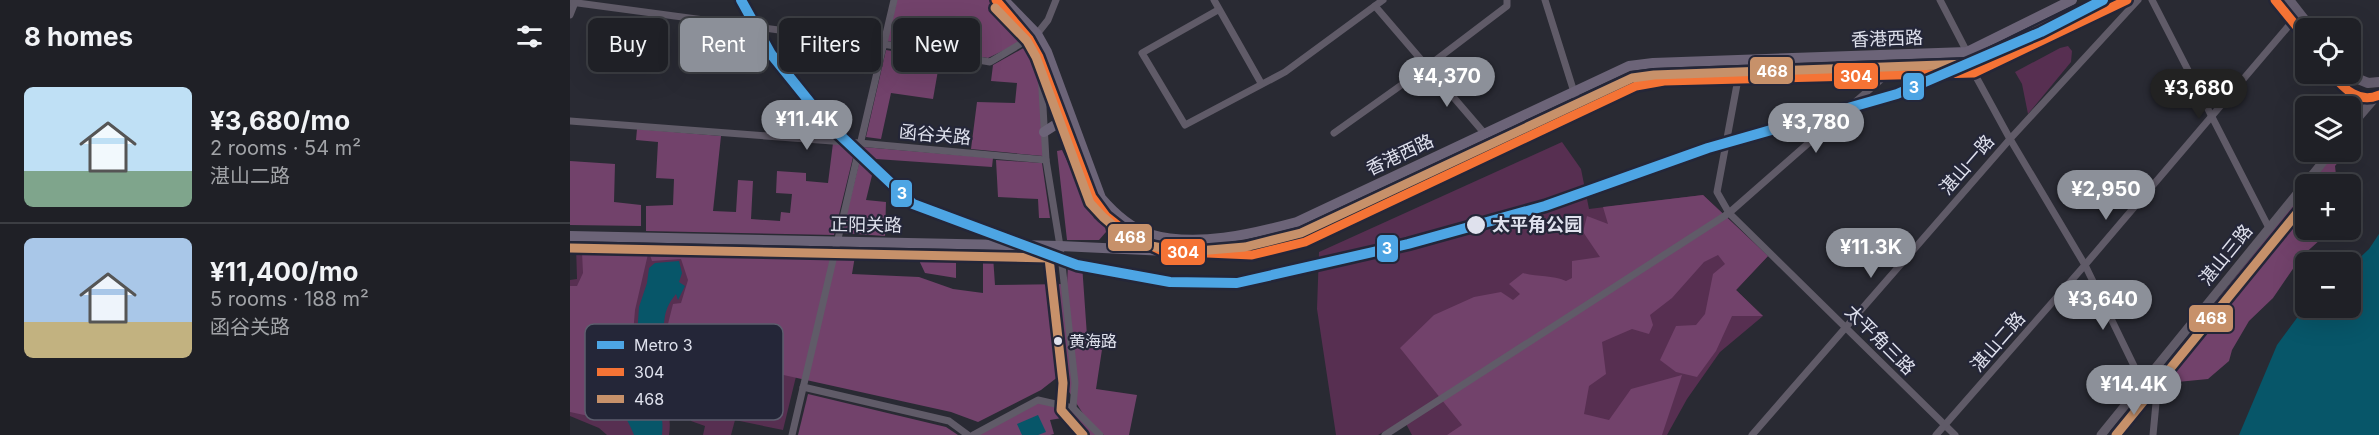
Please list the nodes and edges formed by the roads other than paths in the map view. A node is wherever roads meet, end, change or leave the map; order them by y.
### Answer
1 (894, 0) edge
2 (1004, 0) edge
3 (1056, 0) edge
4 (1214, 0) edge
5 (1383, 0) edge
6 (1507, 0) edge
7 (1545, 0) edge
8 (1940, 0) edge
9 (2072, 0) edge
10 (2127, 0) edge
11 (2138, 0) edge
12 (2152, 0) edge
13 (2275, 0) edge
14 (2289, 0) edge
15 (574, 2) edge
16 (1375, 6) junction
17 (1218, 10) junction
18 (570, 15) edge
19 (2303, 18) edge
20 (2292, 22) junction
21 (2295, 26) edge
22 (1033, 36) junction
23 (883, 44) junction
24 (1967, 52) junction
25 (1428, 66) junction
26 (1974, 73) junction
27 (1886, 75) junction
28 (1738, 80) junction
29 (2361, 80) edge
30 (2379, 82) edge
31 (1261, 83) junction
32 (2340, 84) edge
33 (1574, 92) junction
34 (2376, 97) edge
35 (1582, 110) junction
36 (2361, 114) edge
37 (2211, 116) junction
38 (1071, 119) junction
39 (570, 121) edge
40 (1044, 132) junction
41 (1334, 134) dead end
42 (1485, 134) junction
43 (2010, 139) junction
44 (859, 143) junction
45 (1046, 160) junction
46 (2323, 162) edge
47 (1729, 213) junction
48 (2269, 228) junction
49 (570, 236) edge
50 (837, 241) junction
51 (1060, 246) junction
52 (1162, 251) joint
53 (2085, 265) junction
54 (1846, 326) junction
55 (2146, 380) junction
56 (803, 387) junction
57 (1073, 408) junction
58 (1945, 425) junction
59 (1397, 431) edge
60 (792, 435) edge
61 (968, 435) edge
62 (973, 435) edge
63 (1100, 435) edge
64 (1385, 435) edge
65 (1752, 435) edge
66 (1936, 435) edge
67 (1955, 435) edge
68 (2101, 435) edge
69 (2153, 435) edge

1 - 23 street
2 - 22 main road, 香港西路
3 - 22 street
4 - 17 street
5 - 16 street
6 - 25 street
7 - 33 street
8 - 24 street
9 - 24 main road, 香港西路
10 - 26 main road, 香港西路
11 - 43 street, 湛山一路
12 - 37 street
13 - 20 main road
14 - 19 main road
15 - 18 street
15 - 23 street
16 - 25 street
16 - 31 street
17 - 31 street
17 - 31 street
20 - 21 main road
20 - 37 street, 湛山二路
22 - 23 street
22 - 38 main road, 香港西路
22 - 40 street
23 - 44 street
24 - 26 street
24 - 33 main road, 香港西路
25 - 41 street
25 - 42 street
26 - 27 main road, 香港西路
26 - 43 street
27 - 28 main road, 香港西路
27 - 47 street
28 - 35 main road, 香港西路
28 - 47 street, 太平角三路
29 - 30 main road
32 - 34 main road
33 - 35 street
33 - 42 main road, 香港西路
34 - 36 street
35 - 52 main road, 香港西路
37 - 48 street
37 - 53 street, 湛山二路
38 - 40 main road
38 - 42 main road, 香港西路
39 - 44 street, 函谷关路
40 - 45 street
43 - 53 street
43 - 54 street, 湛山一路
44 - 45 street, 函谷关路
44 - 50 street
45 - 51 street
46 - 48 street, 湛山三路
47 - 54 street, 太平角三路
47 - 59 street
48 - 55 street, 湛山三路
49 - 50 main road, 正阳关路
50 - 51 main road, 正阳关路
50 - 56 street
51 - 52 main road, 正阳关路
51 - 57 street
53 - 55 street
53 - 58 street, 湛山二路
54 - 58 street, 太平角三路
54 - 65 street, 湛山一路
55 - 68 street, 湛山三路
55 - 69 street
56 - 60 street
56 - 61 street
57 - 62 street
57 - 63 street
58 - 66 street, 湛山二路
58 - 67 street, 太平角三路
59 - 64 street

